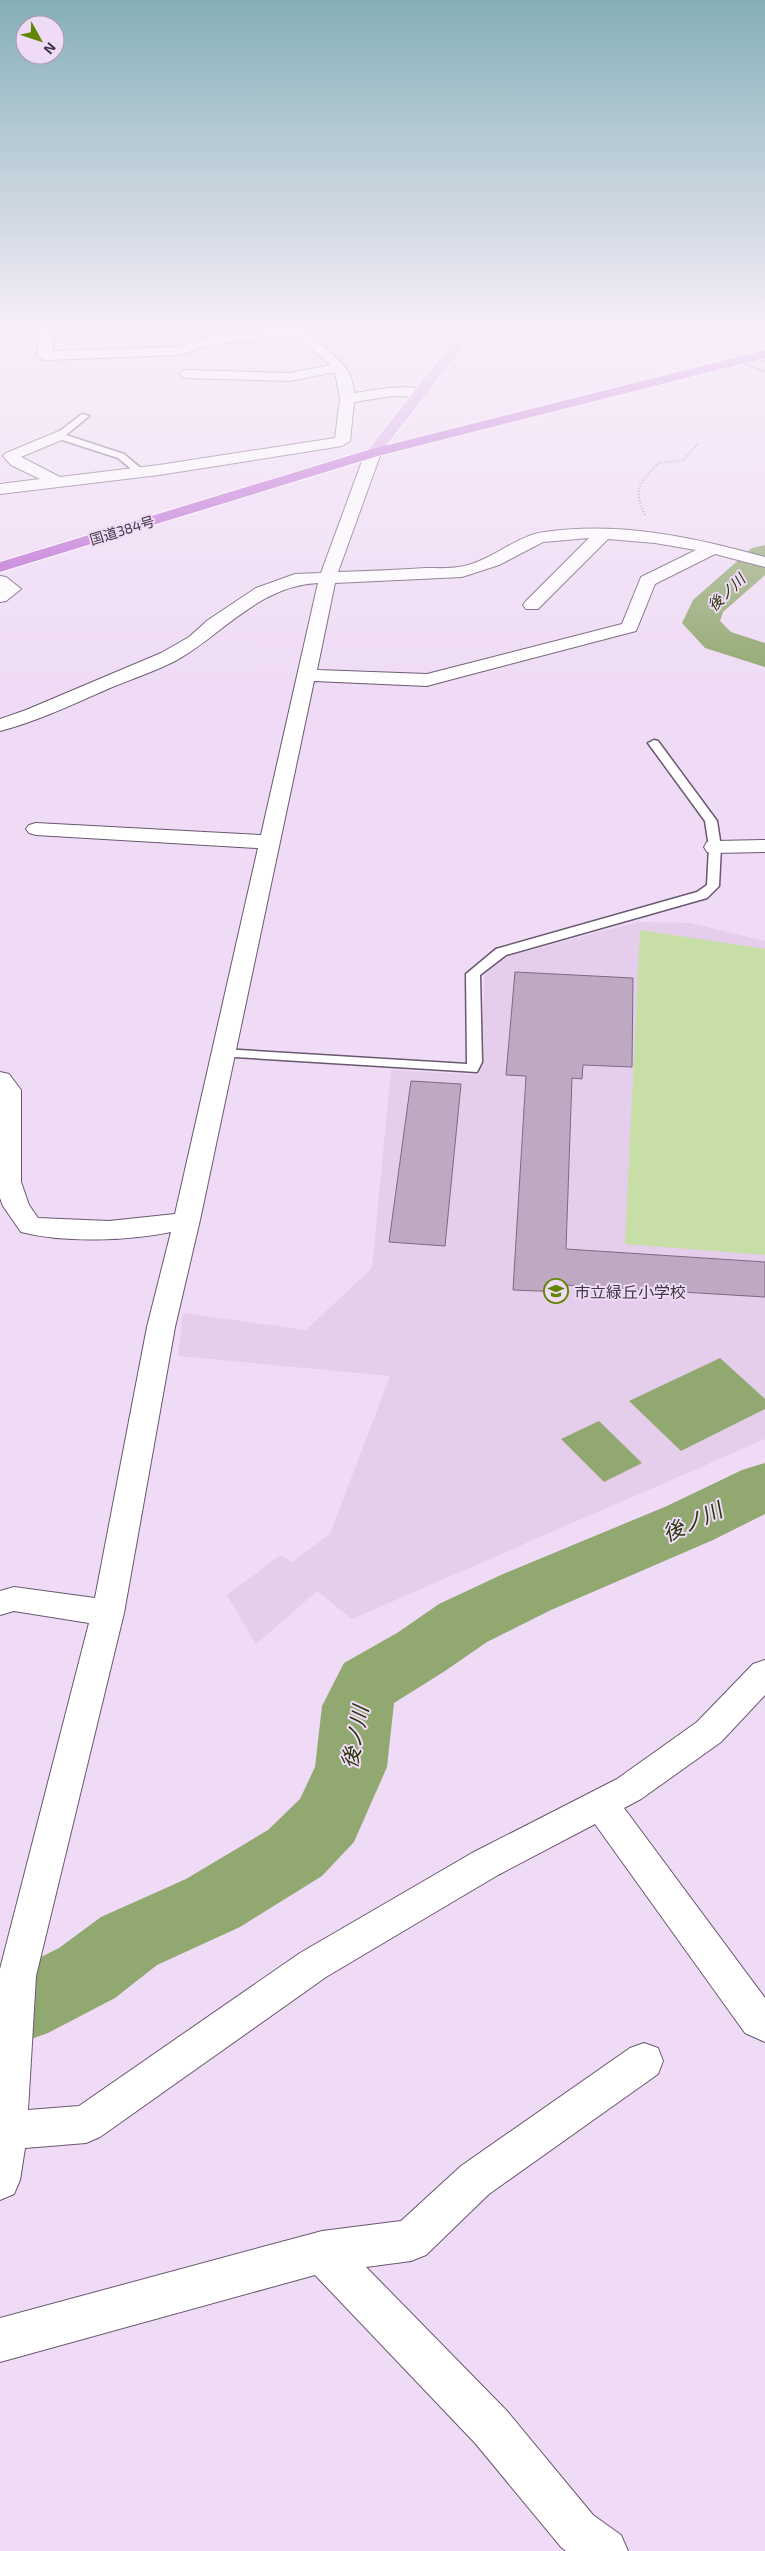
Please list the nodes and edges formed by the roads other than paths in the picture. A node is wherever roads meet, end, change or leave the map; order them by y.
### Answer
1 (0, 448) edge
2 (30, 448) edge
3 (96, 448) edge
4 (296, 448) edge
5 (377, 448) edge
6 (393, 448) edge
7 (373, 453) junction
8 (16, 454) junction
9 (140, 472) junction
10 (58, 482) junction
11 (0, 489) edge
12 (602, 535) junction
13 (714, 548) junction
14 (765, 562) edge
15 (0, 567) edge
16 (328, 576) junction
17 (0, 581) edge
18 (0, 597) edge
19 (532, 606) dead end
20 (306, 675) junction
21 (0, 725) edge
22 (654, 743) dead end
23 (36, 829) dead end
24 (269, 842) junction
25 (715, 846) junction
26 (765, 846) edge
27 (223, 1053) junction
28 (0, 1079) edge
29 (4, 1183) edge
30 (187, 1220) junction
31 (0, 1603) edge
32 (108, 1613) junction
33 (765, 1673) edge
34 (601, 1804) junction
35 (765, 2024) edge
36 (6, 2051) edge
37 (644, 2061) dead end
38 (3, 2131) edge
39 (0, 2180) edge
40 (322, 2252) junction
41 (0, 2340) edge
42 (605, 2551) edge

1 - 8 street
2 - 8 street
3 - 9 lane
4 - 9 street
5 - 7 main road
6 - 7 highway, 国道384号
7 - 15 highway, 国道384号
7 - 16 street
8 - 10 street
9 - 10 street
10 - 11 street
12 - 13 street
12 - 16 street
12 - 19 street
13 - 14 street
13 - 20 street
16 - 20 street
16 - 21 street
17 - 18 street
20 - 24 street
22 - 25 lane
23 - 24 street
24 - 27 street
25 - 26 street
25 - 27 lane
27 - 30 street
28 - 29 street
29 - 30 street
30 - 32 street
31 - 32 street
32 - 36 street
33 - 34 street
34 - 35 street
34 - 38 street
36 - 38 street
37 - 40 street
38 - 39 street
40 - 41 street
40 - 42 street

